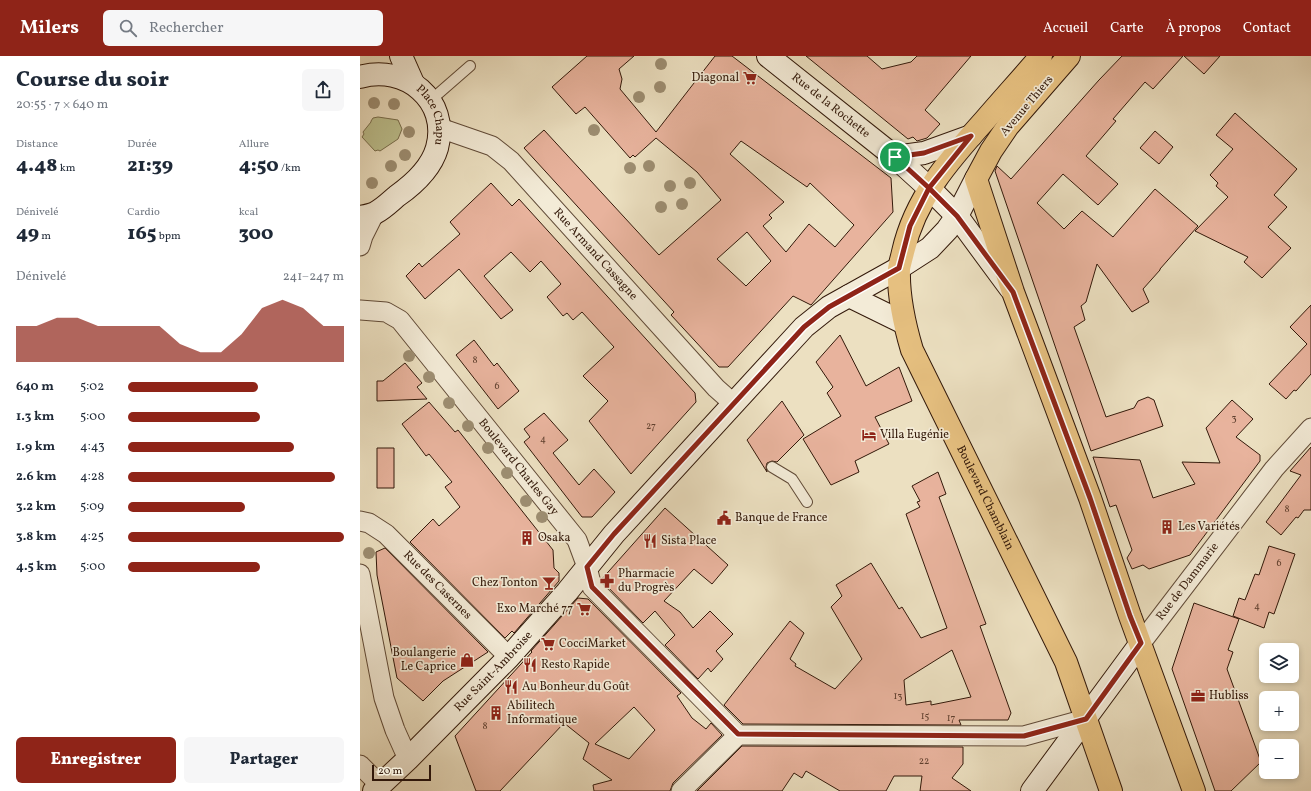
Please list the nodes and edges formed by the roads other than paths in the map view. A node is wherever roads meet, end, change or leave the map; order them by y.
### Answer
1 (401, 56) edge
2 (768, 56) edge
3 (1041, 56) edge
4 (1069, 56) edge
5 (470, 66) dead end
6 (360, 77) edge
7 (413, 83) junction
8 (431, 100) junction
9 (440, 128) junction
10 (971, 136) junction
11 (895, 157) junction
12 (976, 179) junction
13 (929, 188) junction
14 (367, 215) edge
15 (957, 216) junction
16 (910, 226) joint
17 (360, 246) edge
18 (899, 268) junction
19 (1013, 292) junction
20 (849, 296) junction
21 (360, 310) edge
22 (904, 323) junction
23 (734, 404) junction
24 (1311, 428) edge
25 (772, 467) dead end
26 (807, 502) dead end
27 (360, 521) edge
28 (587, 567) junction
29 (360, 574) edge
30 (1141, 643) junction
31 (509, 657) junction
32 (1086, 719) junction
33 (738, 734) junction
34 (408, 759) junction
35 (360, 765) edge
36 (380, 789) edge
37 (681, 791) edge
38 (1032, 791) edge
39 (1111, 791) edge
40 (1194, 791) edge

1 - 7 main road
2 - 11 main road, Rue de la Rochette
3 - 10 main road, Avenue Thiers
4 - 12 main road, Avenue Thiers
5 - 8 lane
6 - 7 main road, Place Chapu
7 - 8 main road, Place Chapu
8 - 9 main road, Place Chapu
9 - 14 main road, Place Chapu
9 - 23 street, Rue Armand Cassagne
10 - 11 main road
10 - 13 main road, Avenue Thiers
11 - 13 main road, Rue de la Rochette
12 - 15 main road, Rue Saint-Ambroise
12 - 19 main road
13 - 15 main road, Rue de la Rochette
13 - 16 main road, Avenue Thiers
14 - 17 street
15 - 18 main road, Rue Saint-Ambroise
15 - 19 main road, Rue de la Rochette
16 - 18 main road, Boulevard Chamblain
18 - 20 main road, Rue Saint-Ambroise
18 - 22 main road, Boulevard Chamblain
19 - 30 main road
20 - 22 main road
20 - 23 main road, Rue Saint-Ambroise
21 - 28 street, Boulevard Charles Gay
22 - 32 main road, Boulevard Chamblain
23 - 28 main road, Rue Saint-Ambroise
24 - 30 street, Rue de Dammarie
25 - 26 lane
27 - 31 street, Rue des Casernes
28 - 31 main road, Rue Saint-Ambroise
28 - 33 street, Boulevard Charles Gay
29 - 34 street
30 - 32 main road
30 - 40 main road
31 - 34 main road, Rue Saint-Ambroise
32 - 33 street
32 - 38 main road
32 - 39 main road, Boulevard Chamblain
33 - 37 street
34 - 36 main road, Rue Saint-Ambroise
35 - 36 street

